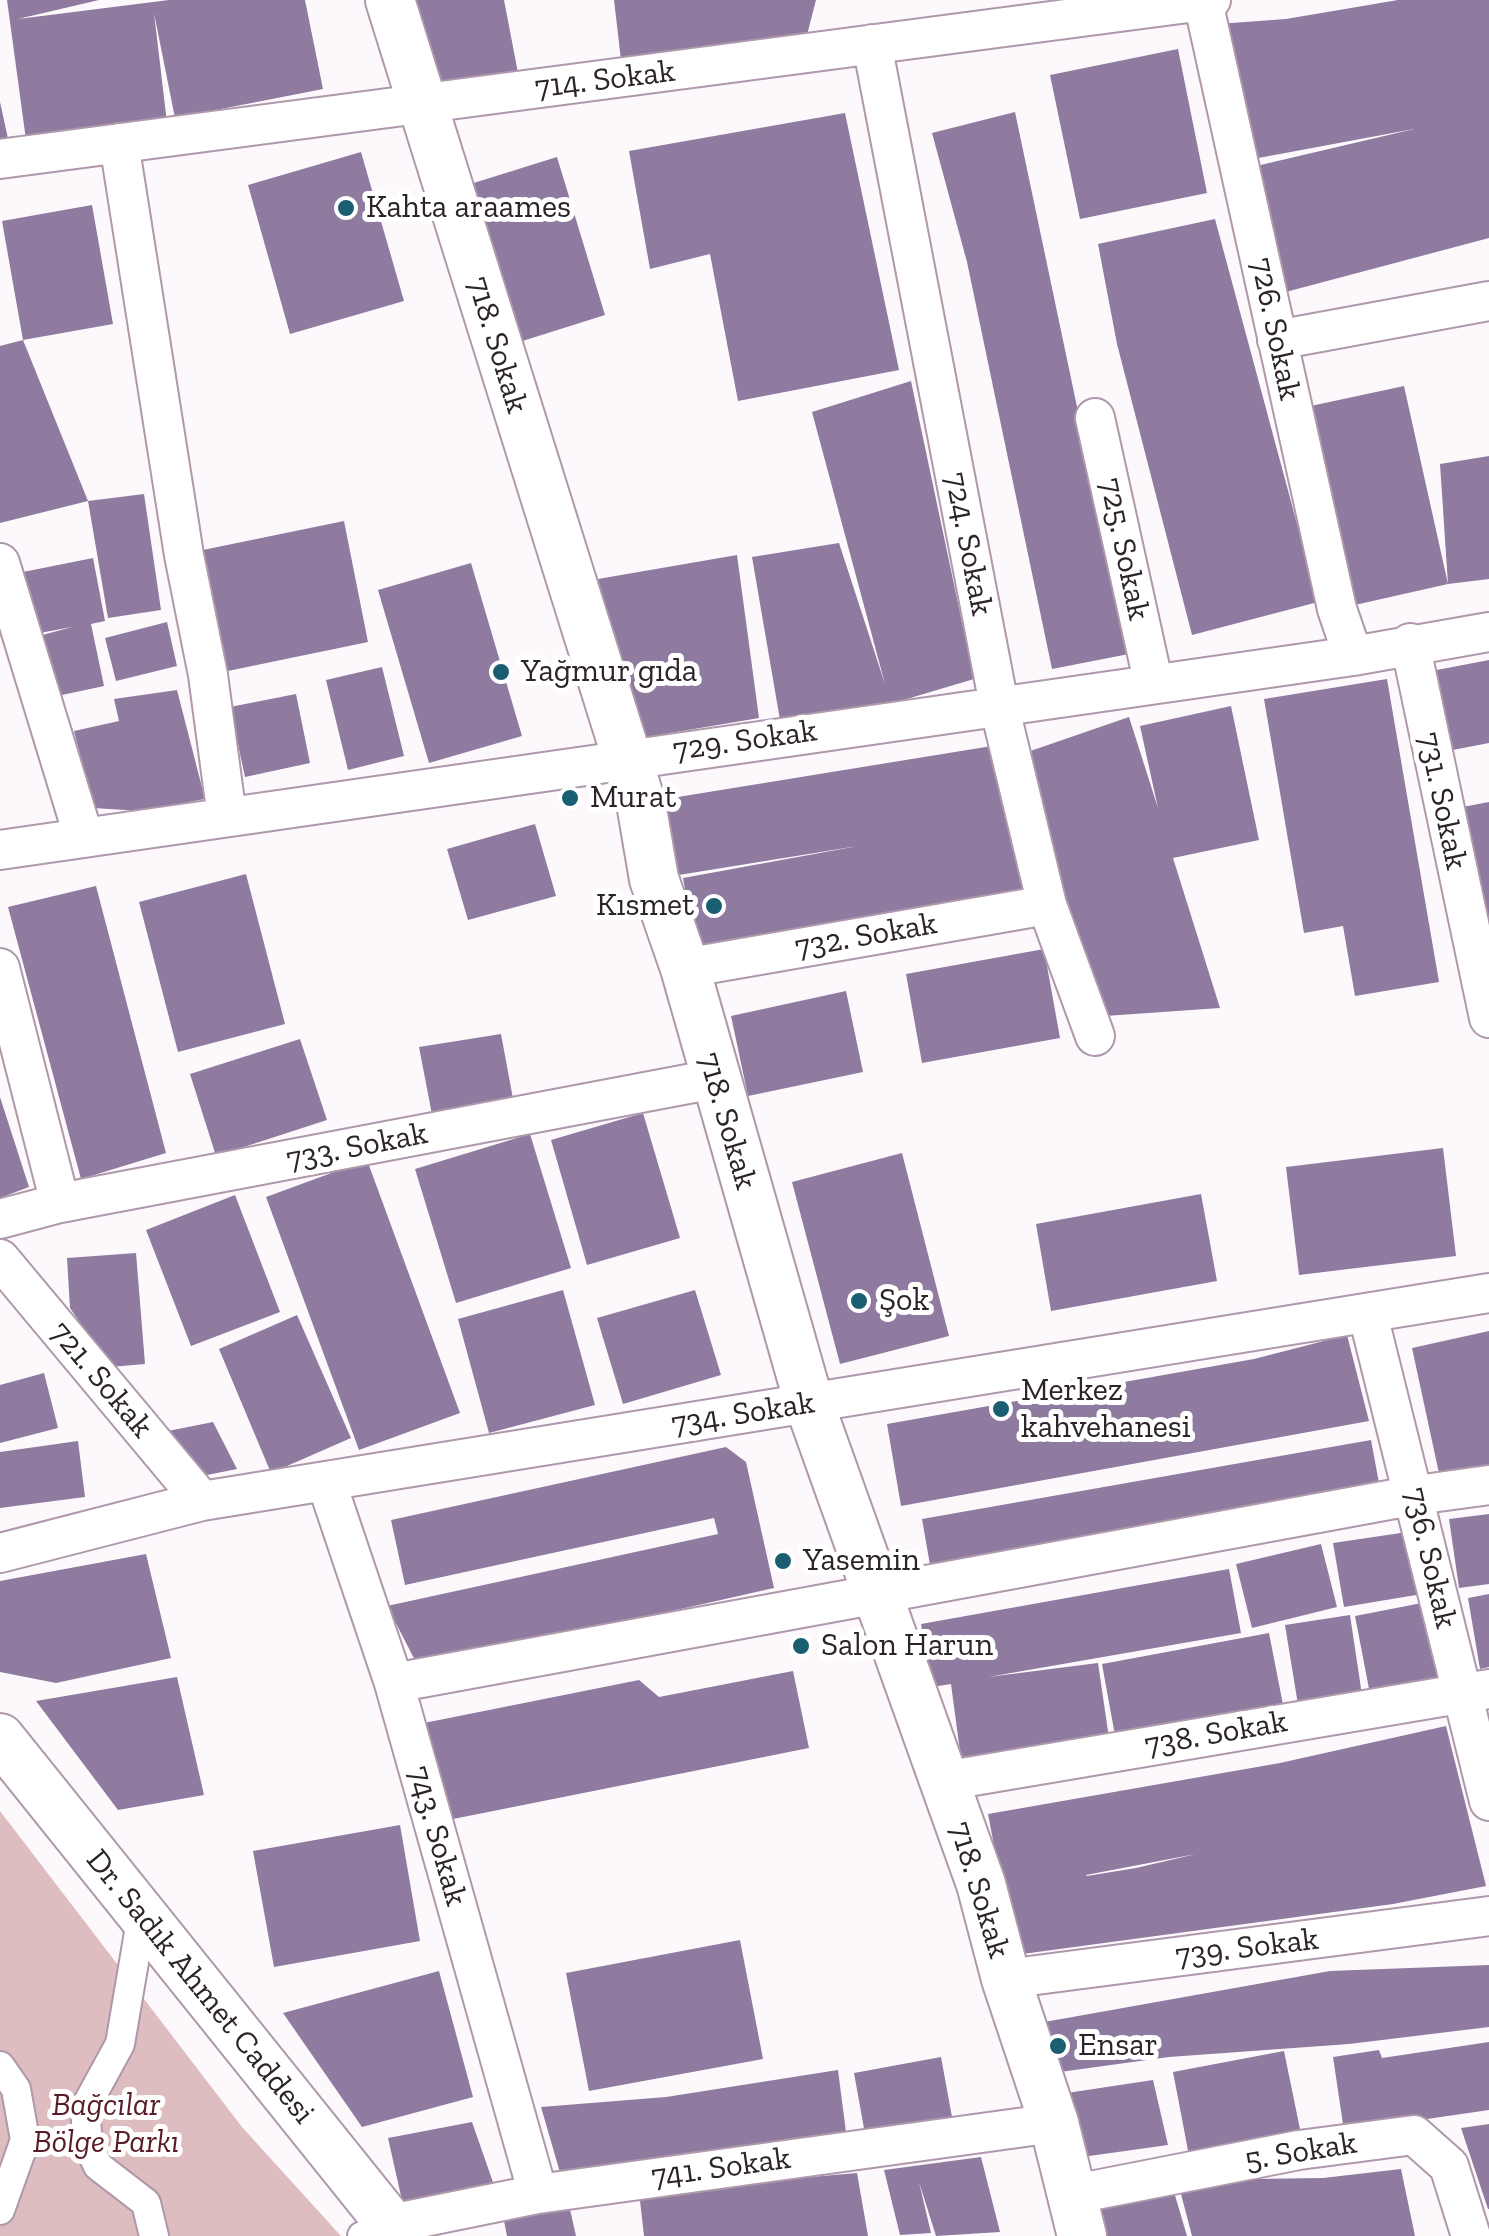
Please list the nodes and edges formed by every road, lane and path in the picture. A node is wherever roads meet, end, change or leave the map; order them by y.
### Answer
1 (390, 0) edge
2 (1210, 0) edge
3 (1203, 1) edge
4 (1065, 10) edge
5 (872, 44) junction
6 (421, 104) junction
7 (118, 144) junction
8 (0, 159) edge
9 (1489, 301) edge
10 (1277, 340) junction
11 (1095, 418) dead end
12 (0, 563) edge
13 (1489, 632) edge
14 (1410, 643) junction
15 (1353, 656) junction
16 (1153, 681) junction
17 (999, 705) junction
18 (626, 758) junction
19 (227, 817) junction
20 (84, 838) junction
21 (0, 850) edge
22 (1046, 905) junction
23 (0, 968) edge
24 (684, 968) junction
25 (1489, 1018) edge
26 (1094, 1036) dead end
27 (714, 1079) junction
28 (60, 1202) junction
29 (0, 1218) edge
30 (0, 1259) edge
31 (1489, 1293) edge
32 (1368, 1315) junction
33 (809, 1403) junction
34 (326, 1481) junction
35 (1489, 1485) edge
36 (1416, 1495) junction
37 (202, 1501) junction
38 (0, 1552) edge
39 (878, 1596) junction
40 (394, 1683) junction
41 (1476, 1690) edge
42 (0, 1738) edge
43 (944, 1781) junction
44 (1489, 1801) edge
45 (142, 1915) junction
46 (1489, 1916) edge
47 (1006, 1979) junction
48 (0, 2066) edge
49 (1054, 2123) junction
50 (538, 2194) junction
51 (0, 2210) edge
52 (1076, 2216) edge
53 (384, 2232) edge
54 (154, 2236) edge
55 (1471, 2236) edge

1 - 6 street, 718. Sokak
2 - 3 street, 714. Sokak
3 - 4 street, 714. Sokak
3 - 10 street, 726. Sokak
4 - 5 street, 714. Sokak
5 - 6 street, 714. Sokak
5 - 17 street, 724. Sokak
6 - 7 street, 714. Sokak
6 - 18 street, 718. Sokak
7 - 8 street, 714. Sokak
7 - 19 street
9 - 10 street
10 - 15 street, 726. Sokak
11 - 16 street, 725. Sokak
12 - 20 street
13 - 14 street, 729. Sokak
14 - 15 street, 729. Sokak
14 - 25 street, 731. Sokak
15 - 16 street, 729. Sokak
16 - 17 street, 729. Sokak
17 - 18 street, 729. Sokak
17 - 22 street, 724. Sokak
18 - 19 street, 729. Sokak
18 - 24 street, 718. Sokak
19 - 20 street, 729. Sokak
20 - 21 street, 729. Sokak
22 - 24 street, 732. Sokak
22 - 26 street, 724. Sokak
23 - 28 street
24 - 27 street, 718. Sokak
27 - 28 street, 733. Sokak
27 - 33 street, 718. Sokak
28 - 29 street, 733. Sokak
30 - 37 street, 721. Sokak
31 - 32 street, 734. Sokak
32 - 33 street, 734. Sokak
32 - 36 street, 736. Sokak
33 - 34 street, 734. Sokak
33 - 39 street, 718. Sokak
34 - 37 street, 734. Sokak
34 - 40 street, 743. Sokak
35 - 36 street
36 - 39 street
36 - 41 street, 736. Sokak
37 - 38 street, 734. Sokak
39 - 40 street
39 - 43 street, 718. Sokak
40 - 50 street, 743. Sokak
41 - 43 street, 738. Sokak
41 - 44 street, 736. Sokak
42 - 45 street, Dr. Sadık Ahmet Caddesi
43 - 47 street, 718. Sokak
45 - 53 street, Dr. Sadık Ahmet Caddesi
45 - 54 street
46 - 47 street, 739. Sokak
47 - 49 street, 718. Sokak
48 - 51 street
49 - 50 street, 741. Sokak
49 - 52 street, 718. Sokak
50 - 53 street, 741. Sokak
52 - 55 street, 5. Sokak

